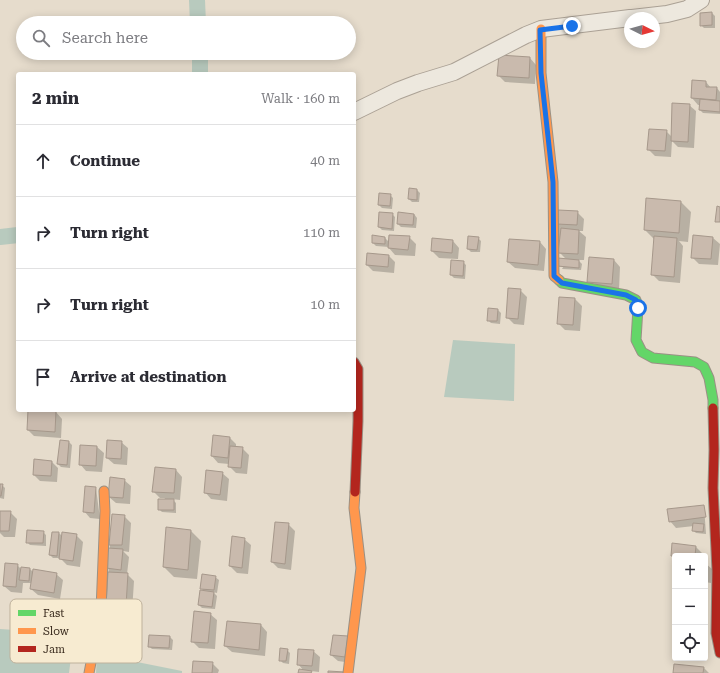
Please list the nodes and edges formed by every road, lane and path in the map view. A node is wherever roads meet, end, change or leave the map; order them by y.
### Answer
1 (701, 0) edge
2 (660, 15) edge
3 (624, 19) edge
4 (540, 30) junction
5 (356, 111) edge
6 (356, 366) edge
7 (104, 491) dead end
8 (102, 599) edge
9 (720, 653) edge
10 (91, 663) edge
11 (89, 673) edge
12 (348, 673) edge

1 - 2 street
3 - 4 street
4 - 5 street
4 - 9 street
6 - 12 street
7 - 8 street
10 - 11 street

